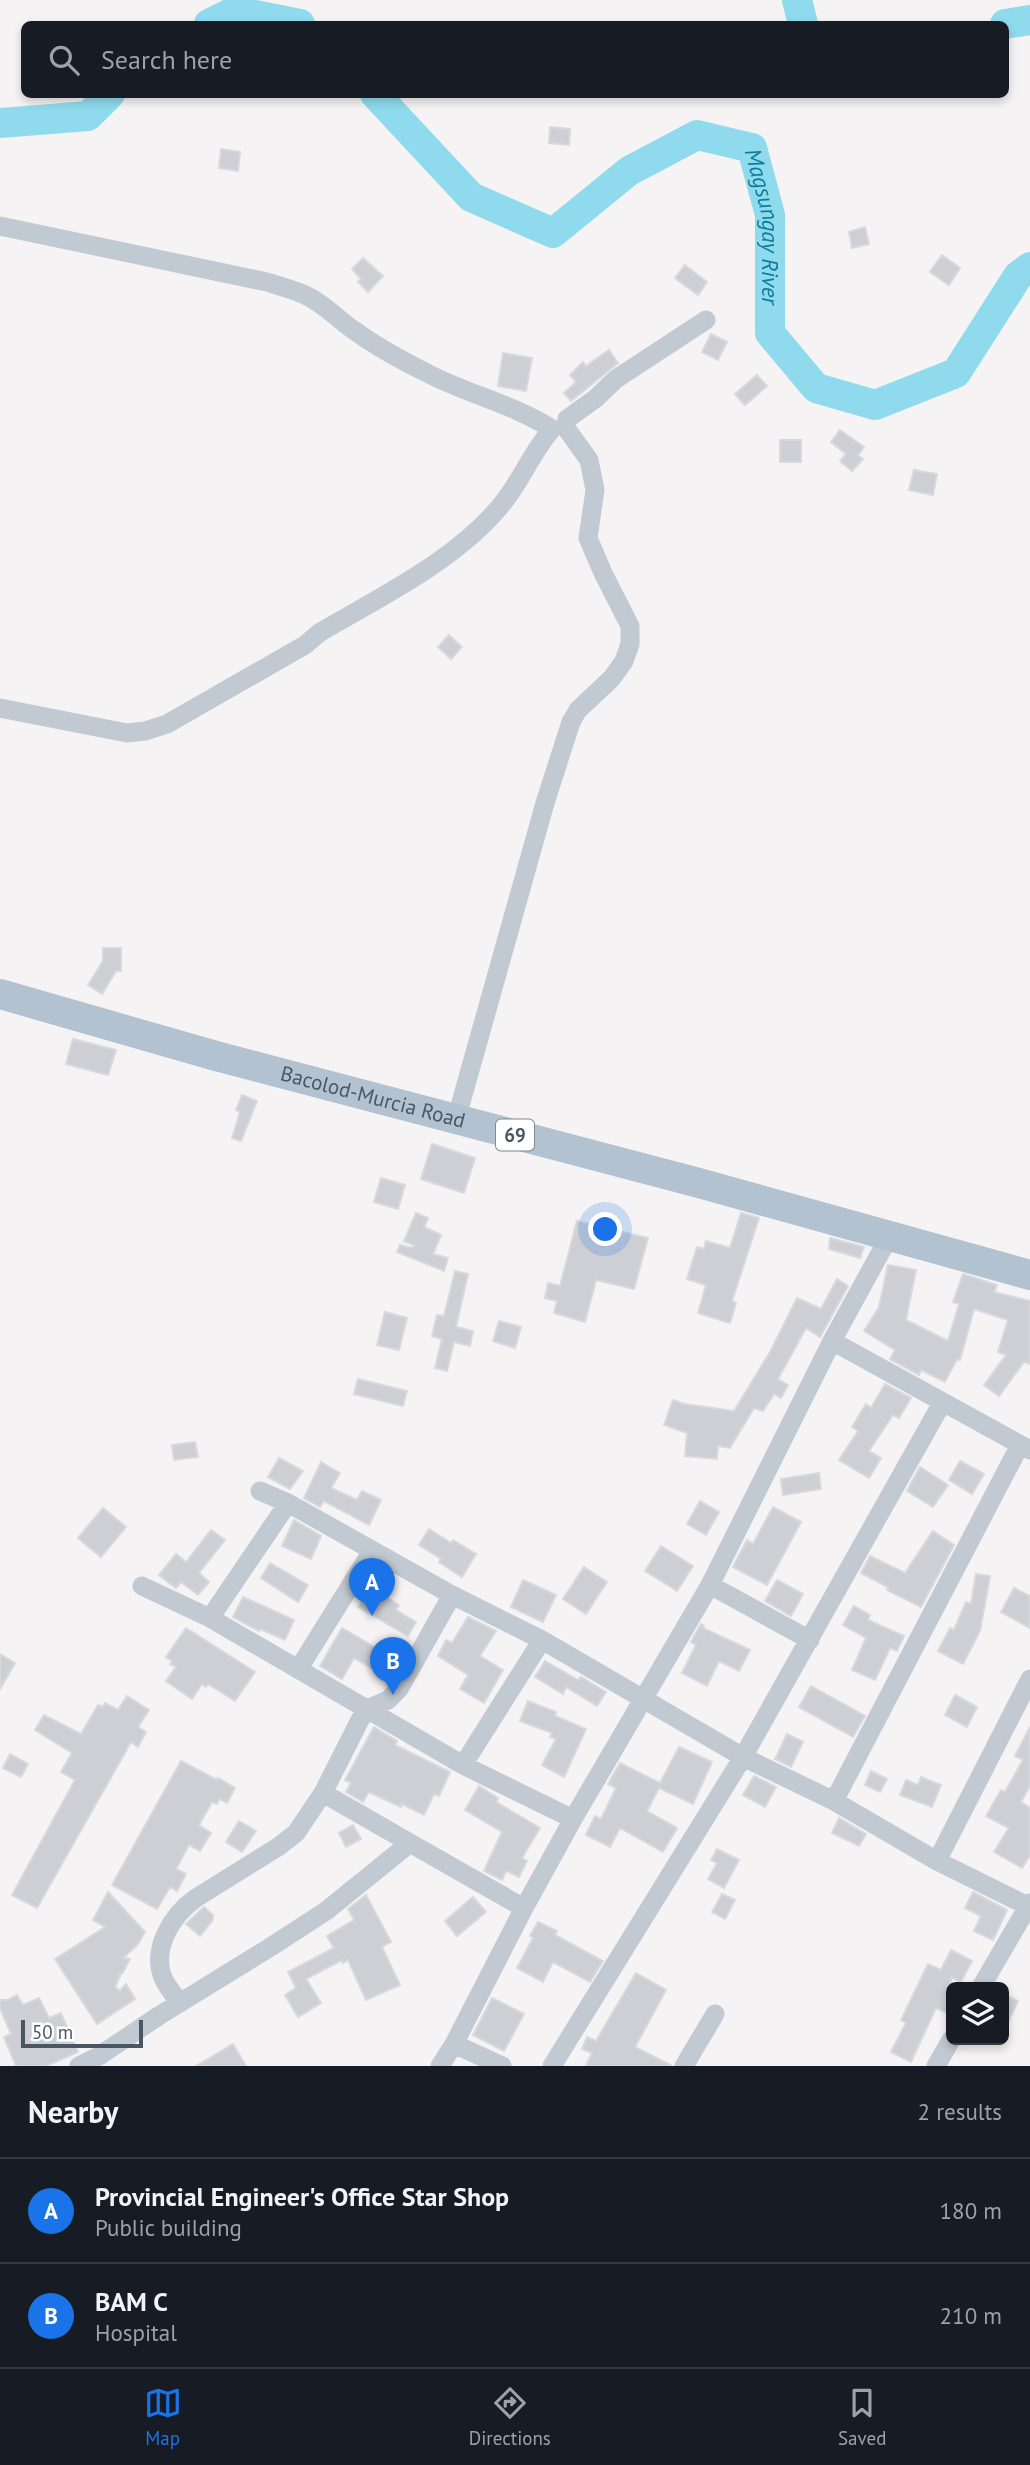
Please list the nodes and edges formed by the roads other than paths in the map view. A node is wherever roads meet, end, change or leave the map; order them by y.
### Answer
1 (0, 226) edge
2 (706, 320) dead end
3 (559, 428) junction
4 (0, 708) edge
5 (0, 994) edge
6 (456, 1120) junction
7 (889, 1237) junction
8 (1030, 1275) edge
9 (832, 1341) junction
10 (942, 1403) junction
11 (1025, 1448) edge
12 (260, 1491) dead end
13 (288, 1503) junction
14 (372, 1551) junction
15 (709, 1585) junction
16 (142, 1586) dead end
17 (452, 1595) junction
18 (210, 1618) junction
19 (542, 1640) junction
20 (810, 1640) junction
21 (299, 1668) junction
22 (1030, 1679) edge
23 (643, 1700) junction
24 (365, 1710) junction
25 (743, 1757) junction
26 (463, 1765) junction
27 (323, 1793) junction
28 (834, 1801) junction
29 (573, 1819) junction
30 (410, 1843) junction
31 (937, 1861) junction
32 (1029, 1904) edge
33 (524, 1908) junction
34 (984, 1982) edge
35 (180, 2003) junction
36 (715, 2014) dead end
37 (454, 2044) junction
38 (948, 2045) edge
39 (79, 2066) edge
40 (440, 2066) edge
41 (502, 2066) edge
42 (552, 2066) edge
43 (684, 2066) edge
44 (936, 2066) edge

1 - 3 street
2 - 3 street
3 - 4 street
3 - 6 street
5 - 6 main road, Bacolod-Murcia Road / 69
6 - 7 main road, Bacolod-Murcia Road / 69
7 - 8 main road, Bacolod-Murcia Road / 69
7 - 9 street
9 - 10 street
9 - 15 street
10 - 11 street
10 - 20 street
11 - 28 street
12 - 13 street
13 - 14 street
13 - 18 street
14 - 17 street
14 - 21 street
15 - 20 street
15 - 23 street
16 - 18 street
17 - 19 street
17 - 24 street
18 - 21 street
19 - 23 street
19 - 26 street
20 - 25 street
21 - 24 street
22 - 31 street
23 - 25 street
23 - 29 street
24 - 26 street
24 - 27 street
25 - 28 street
25 - 42 street
26 - 29 street
27 - 30 street
27 - 35 street
28 - 31 street
29 - 33 street
30 - 33 street
30 - 35 street
31 - 32 street
32 - 34 street
33 - 37 street
35 - 39 street
36 - 43 street
37 - 40 street
37 - 41 street
38 - 44 street

